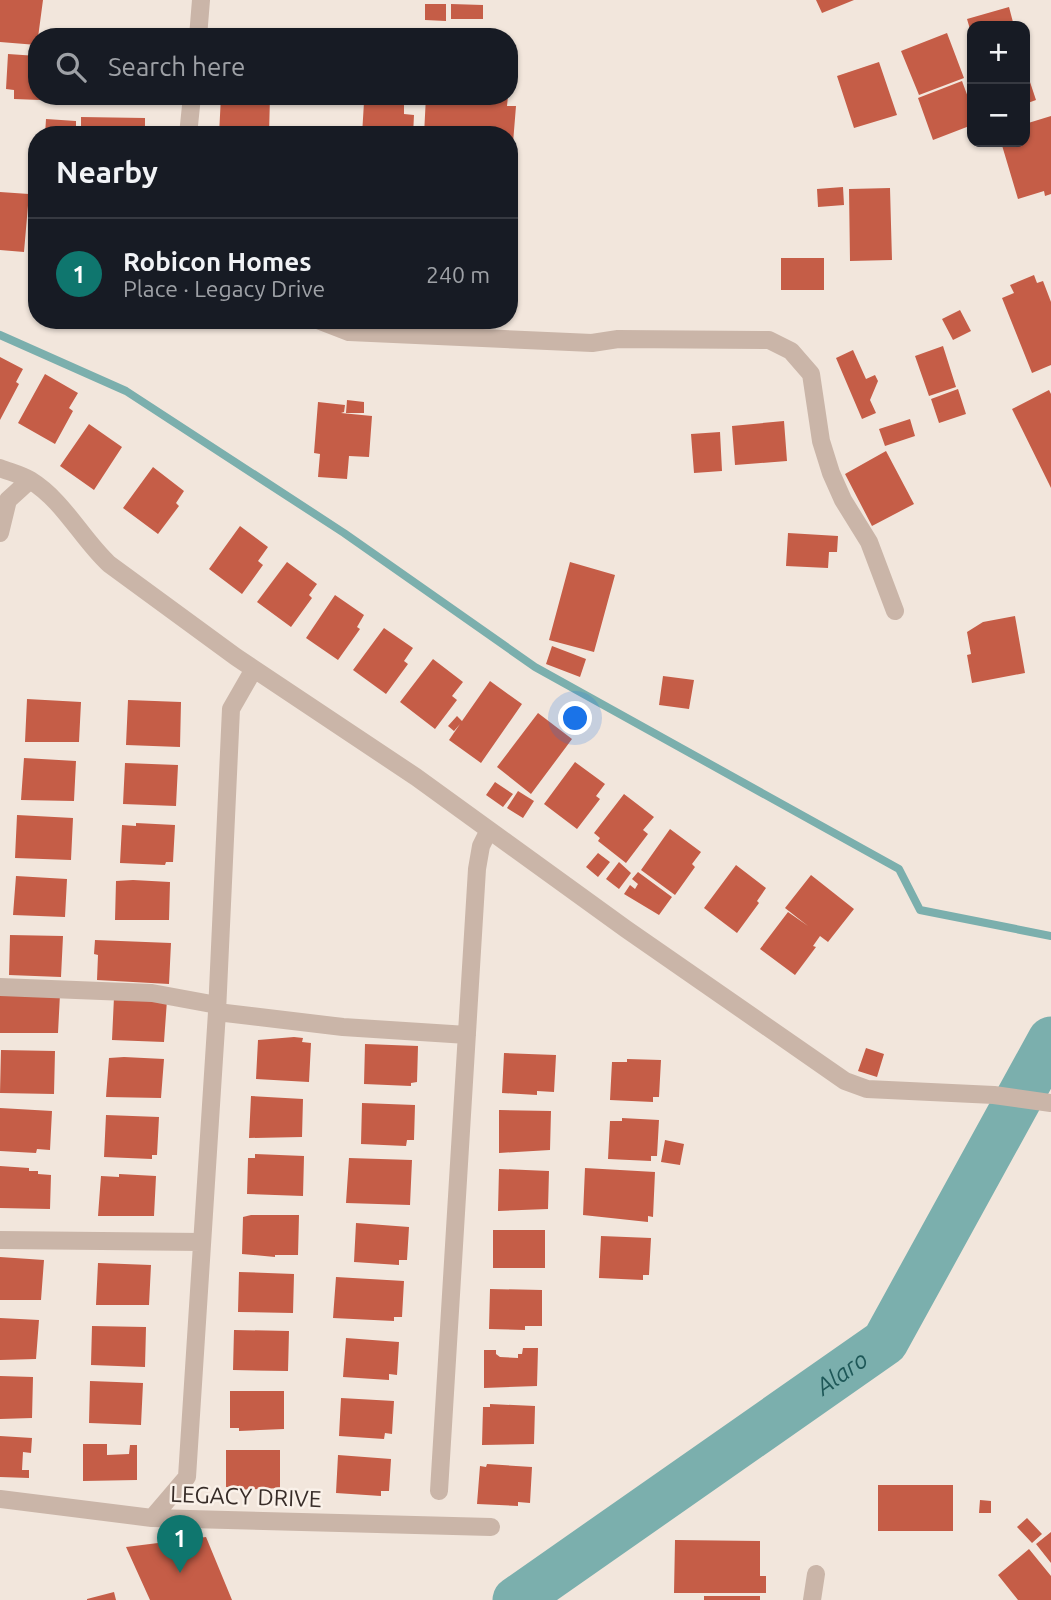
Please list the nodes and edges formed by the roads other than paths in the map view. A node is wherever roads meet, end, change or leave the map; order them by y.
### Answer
1 (201, 0) edge
2 (199, 28) edge
3 (191, 105) edge
4 (189, 126) edge
5 (341, 329) edge
6 (0, 468) edge
7 (30, 480) junction
8 (0, 533) edge
9 (895, 611) dead end
10 (254, 669) junction
11 (489, 830) junction
12 (0, 988) edge
13 (217, 1008) junction
14 (467, 1035) junction
15 (1051, 1103) edge
16 (0, 1240) edge
17 (202, 1242) junction
18 (439, 1490) dead end
19 (0, 1499) edge
20 (152, 1518) junction
21 (491, 1527) dead end
22 (816, 1574) dead end
23 (812, 1600) edge

1 - 2 street
3 - 4 street
5 - 9 street
6 - 7 street
7 - 8 street
7 - 10 street
10 - 11 street
10 - 13 street
11 - 14 street
11 - 15 street
12 - 13 street
13 - 14 street
13 - 17 street
14 - 18 street
16 - 17 street
17 - 20 street
19 - 20 street, LEGACY DRIVE
20 - 21 street, LEGACY DRIVE
22 - 23 street

